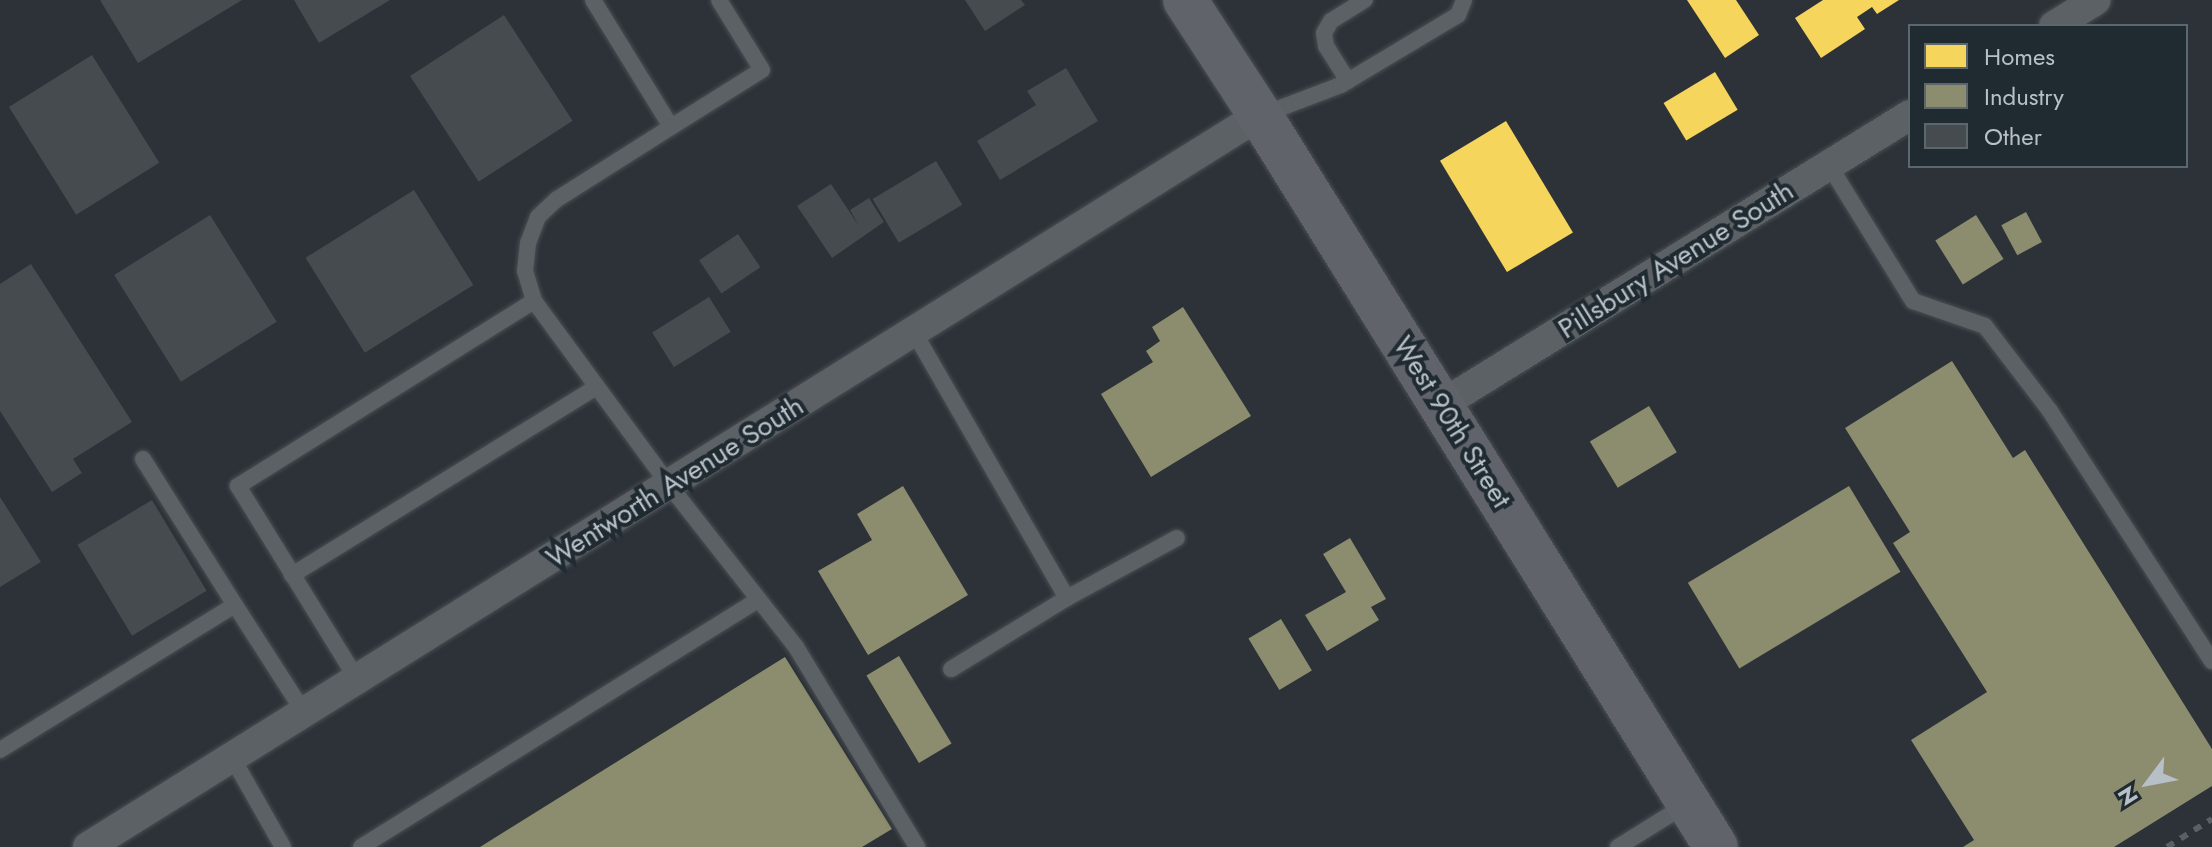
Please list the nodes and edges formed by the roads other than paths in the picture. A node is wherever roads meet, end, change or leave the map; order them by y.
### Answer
1 (593, 0) edge
2 (719, 0) edge
3 (1185, 0) edge
4 (1365, 0) edge
5 (1464, 0) edge
6 (2096, 0) edge
7 (2057, 24) edge
8 (1348, 81) junction
9 (1260, 115) junction
10 (1908, 116) edge
11 (671, 127) junction
12 (1829, 165) junction
13 (534, 301) junction
14 (914, 332) junction
15 (596, 387) junction
16 (1441, 405) junction
17 (143, 459) dead end
18 (669, 485) junction
19 (1177, 538) dead end
20 (292, 575) junction
21 (1067, 598) junction
22 (758, 600) junction
23 (235, 605) junction
24 (2212, 661) edge
25 (951, 669) dead end
26 (358, 681) junction
27 (305, 714) junction
28 (0, 750) edge
29 (233, 759) junction
30 (1689, 803) junction
31 (88, 847) edge
32 (283, 847) edge
33 (361, 847) edge
34 (917, 847) edge
35 (1618, 847) edge
36 (1716, 847) edge

1 - 11 lane
2 - 11 lane
3 - 9 street, West 90th Street
4 - 8 lane
5 - 8 lane
6 - 7 street
8 - 9 lane
9 - 14 street, Wentworth Avenue South
9 - 16 street, West 90th Street
10 - 12 street, Pillsbury Avenue South
11 - 13 lane
12 - 16 street, Pillsbury Avenue South
12 - 24 lane
13 - 15 lane
13 - 20 lane
14 - 18 street, Wentworth Avenue South
14 - 21 lane
15 - 18 lane
15 - 20 lane
16 - 30 street, West 90th Street
17 - 23 lane
18 - 22 lane
18 - 26 street, Wentworth Avenue South
19 - 21 lane
20 - 26 lane
21 - 25 lane
22 - 33 lane
22 - 34 lane
23 - 27 lane
23 - 28 lane
26 - 27 street, Wentworth Avenue South
27 - 29 street, Wentworth Avenue South
29 - 31 street, Wentworth Avenue South
29 - 32 lane
30 - 35 lane
30 - 36 street, West 90th Street

